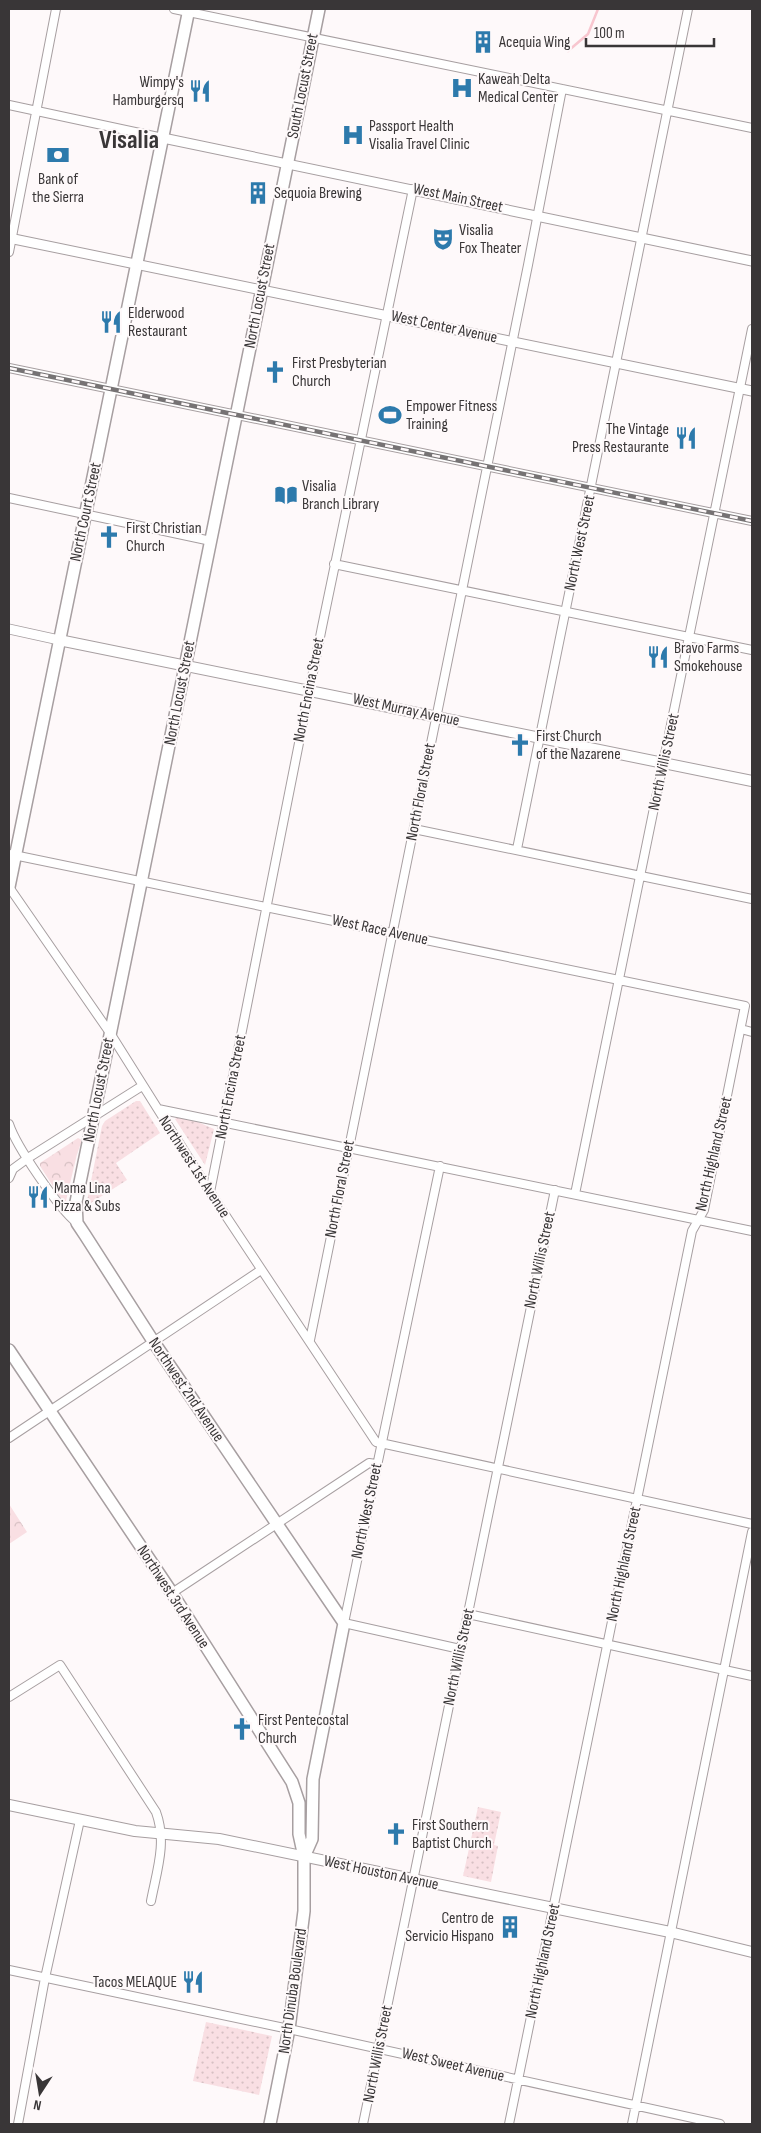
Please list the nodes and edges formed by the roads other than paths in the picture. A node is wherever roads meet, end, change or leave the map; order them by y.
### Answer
1 (56, 9) edge
2 (174, 9) edge
3 (319, 9) edge
4 (688, 9) edge
5 (189, 10) edge
6 (313, 37) junction
7 (562, 89) junction
8 (9, 105) edge
9 (668, 110) junction
10 (36, 111) junction
11 (752, 128) edge
12 (163, 138) junction
13 (288, 164) junction
14 (413, 189) junction
15 (538, 215) junction
16 (642, 236) junction
17 (10, 238) edge
18 (9, 252) edge
19 (752, 261) edge
20 (136, 264) junction
21 (262, 289) junction
22 (388, 316) junction
23 (752, 329) edge
24 (513, 342) junction
25 (615, 363) junction
26 (9, 368) edge
27 (741, 389) junction
28 (111, 390) junction
29 (752, 391) edge
30 (235, 415) junction
31 (362, 440) junction
32 (487, 466) junction
33 (592, 488) junction
34 (9, 498) edge
35 (714, 513) junction
36 (86, 514) junction
37 (752, 521) edge
38 (211, 540) junction
39 (334, 564) junction
40 (461, 592) junction
41 (565, 612) junction
42 (9, 629) edge
43 (690, 638) junction
44 (60, 640) junction
45 (752, 650) edge
46 (186, 664) junction
47 (309, 691) junction
48 (436, 717) junction
49 (540, 738) junction
50 (664, 762) junction
51 (752, 780) edge
52 (414, 829) junction
53 (517, 850) junction
54 (12, 855) edge
55 (641, 876) junction
56 (142, 881) junction
57 (9, 887) edge
58 (752, 899) edge
59 (267, 907) junction
60 (392, 933) junction
61 (621, 979) junction
62 (745, 1006) joint
63 (741, 1030) junction
64 (752, 1032) edge
65 (110, 1033) junction
66 (142, 1086) junction
67 (158, 1109) junction
68 (94, 1117) junction
69 (223, 1123) junction
70 (9, 1124) edge
71 (348, 1148) junction
72 (28, 1158) junction
73 (440, 1166) junction
74 (9, 1178) edge
75 (555, 1190) junction
76 (210, 1192) junction
77 (575, 1194) junction
78 (698, 1220) junction
79 (77, 1223) junction
80 (752, 1231) edge
81 (262, 1270) junction
82 (310, 1340) junction
83 (153, 1341) junction
84 (9, 1350) edge
85 (48, 1412) junction
86 (9, 1438) edge
87 (382, 1443) junction
88 (376, 1464) junction
89 (498, 1468) junction
90 (637, 1499) junction
91 (276, 1524) junction
92 (752, 1524) edge
93 (752, 1532) edge
94 (172, 1593) junction
95 (468, 1614) junction
96 (344, 1624) junction
97 (607, 1644) junction
98 (460, 1649) junction
99 (723, 1670) junction
100 (752, 1676) edge
101 (9, 1696) edge
102 (313, 1779) junction
103 (292, 1782) junction
104 (9, 1805) edge
105 (80, 1820) junction
106 (162, 1834) junction
107 (304, 1857) junction
108 (414, 1880) junction
109 (151, 1901) dead end
110 (554, 1908) junction
111 (670, 1932) junction
112 (752, 1952) edge
113 (9, 1970) edge
114 (46, 1978) junction
115 (289, 2029) junction
116 (379, 2049) junction
117 (518, 2080) junction
118 (636, 2106) junction
119 (18, 2124) edge
120 (270, 2124) edge
121 (364, 2124) edge
122 (509, 2124) edge
123 (632, 2124) edge
124 (720, 2124) edge

1 - 10 street
2 - 5 street
3 - 6 main road, South Locust Street
4 - 9 street, North West Street
5 - 6 street
5 - 12 main road, North Court Street
6 - 7 street
6 - 13 main road, South Locust Street
7 - 9 street
7 - 15 street, North Floral Street
8 - 10 street
9 - 11 street
9 - 16 street, North West Street
10 - 12 street
10 - 17 street
12 - 13 street, West Main Street
12 - 20 main road, North Court Street
13 - 14 street, West Main Street
13 - 21 main road, North Locust Street
14 - 15 street, West Main Street
14 - 22 street, North Encina Street
15 - 16 street, West Main Street
15 - 24 street, North Floral Street
16 - 19 street, West Main Street
16 - 25 street, North West Street
17 - 18 street
17 - 20 street, West Center Avenue
20 - 21 street, West Center Avenue
20 - 28 main road, North Court Street
21 - 22 street, West Center Avenue
21 - 30 main road, North Locust Street
22 - 24 street, West Center Avenue
22 - 31 street, North Encina Street
23 - 27 street, North Willis Street
24 - 25 street, West Center Avenue
24 - 32 street, North Floral Street
25 - 27 street, West Center Avenue
25 - 33 street, North West Street
26 - 28 street
27 - 29 street, West Center Avenue
27 - 35 street, North Willis Street
28 - 30 street
28 - 36 main road, North Court Street
30 - 31 street
30 - 38 main road, North Locust Street
31 - 32 street
31 - 39 street, North Encina Street
32 - 33 street
32 - 40 street, North Floral Street
33 - 35 street
33 - 41 street, North West Street
34 - 36 street
35 - 37 street
35 - 43 street, North Willis Street
36 - 38 street
36 - 44 main road, North Court Street
38 - 46 main road, North Locust Street
39 - 40 street
39 - 47 street, North Encina Street
40 - 41 street
40 - 48 street, North Floral Street
41 - 43 street
41 - 49 street, North West Street
42 - 44 street
43 - 45 street
43 - 50 street, North Willis Street
44 - 46 main road, West Murray Avenue
44 - 54 main road, North Court Street
46 - 47 main road, West Murray Avenue
46 - 56 main road, North Locust Street
47 - 48 main road, West Murray Avenue
47 - 59 street, North Encina Street
48 - 49 main road, West Murray Avenue
48 - 52 street, North Floral Street
49 - 50 main road, West Murray Avenue
49 - 53 street, North West Street
50 - 51 main road, West Murray Avenue
50 - 55 street, North Willis Street
52 - 53 street
52 - 60 street, North Floral Street
53 - 55 street
54 - 56 street, West Race Avenue
54 - 57 main road, North Court Street
55 - 58 street
55 - 61 street, North Willis Street
56 - 59 street, West Race Avenue
56 - 65 main road, North Locust Street
57 - 65 street, Northwest 1st Avenue
59 - 60 street, West Race Avenue
59 - 69 street, North Encina Street
60 - 61 street, West Race Avenue
60 - 71 street, North Floral Street
61 - 62 street, West Race Avenue
61 - 77 street, North Willis Street
62 - 63 street, North Highland Street
63 - 64 street
63 - 78 street, North Highland Street
65 - 66 street, Northwest 1st Avenue
65 - 68 main road, North Locust Street
66 - 67 street, Northwest 1st Avenue
66 - 68 street
67 - 69 street
67 - 76 street, Northwest 1st Avenue
68 - 72 street
68 - 79 main road, North Locust Street
69 - 71 street
69 - 76 street, North Encina Street
70 - 72 street, Northwest 2nd Avenue
71 - 73 street
71 - 82 street, North Floral Street
72 - 74 street
72 - 79 street, Northwest 2nd Avenue
73 - 75 street
73 - 87 street, North West Street
75 - 77 street
75 - 89 street, North Willis Street
76 - 81 street, Northwest 1st Avenue
77 - 78 street
78 - 80 street
78 - 90 street, North Highland Street
79 - 83 main road, Northwest 2nd Avenue
81 - 82 street, Northwest 1st Avenue
81 - 83 street
82 - 87 street, Northwest 1st Avenue
83 - 85 street
83 - 91 main road, Northwest 2nd Avenue
84 - 85 main road, Northwest 3rd Avenue
85 - 86 street
85 - 94 main road, Northwest 3rd Avenue
87 - 88 street, North West Street
87 - 89 street
88 - 91 street
88 - 96 street, North West Street
89 - 90 street
89 - 95 street, North Willis Street
90 - 92 street
90 - 97 street, North Highland Street
91 - 94 street
91 - 96 main road, Northwest 2nd Avenue
93 - 99 street
94 - 103 main road, Northwest 3rd Avenue
95 - 97 street
95 - 98 street, North Willis Street
96 - 98 street
96 - 102 main road, North West Street
97 - 99 street
97 - 110 street, North Highland Street
98 - 108 street, North Willis Street
99 - 100 street
99 - 111 street
101 - 106 street
102 - 103 main road
102 - 107 main road, North West Street
103 - 107 main road, Northwest 3rd Avenue
104 - 105 main road, West Houston Avenue
105 - 106 main road, West Houston Avenue
105 - 114 street
106 - 107 main road, West Houston Avenue
106 - 109 street
107 - 108 main road, West Houston Avenue
107 - 115 main road, North Dinuba Boulevard
108 - 110 main road, West Houston Avenue
108 - 116 street, North Willis Street
110 - 111 main road, West Houston Avenue
110 - 117 street, North Highland Street
111 - 112 main road, West Houston Avenue
111 - 118 street
113 - 114 street, West Sweet Avenue
114 - 115 street, West Sweet Avenue
114 - 119 street
115 - 116 street, West Sweet Avenue
115 - 120 main road, North Dinuba Boulevard
116 - 117 street, West Sweet Avenue
116 - 121 street, North Willis Street
117 - 118 street, West Sweet Avenue
117 - 122 street, North Highland Street
118 - 123 street
118 - 124 street, West Sweet Avenue

